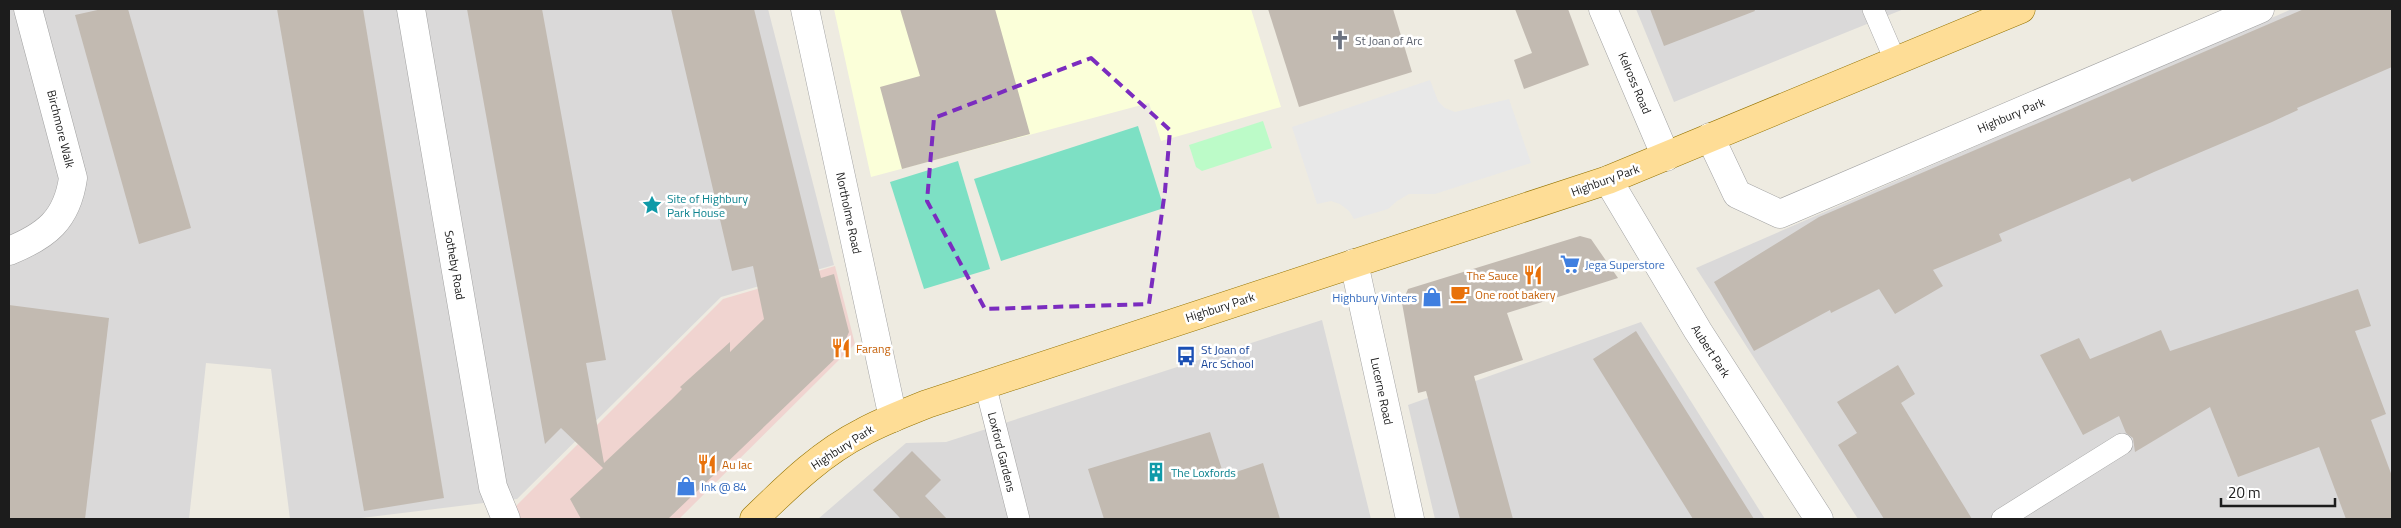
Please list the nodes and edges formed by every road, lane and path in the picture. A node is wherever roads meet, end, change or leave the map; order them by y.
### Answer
1 (28, 9) edge
2 (410, 9) edge
3 (805, 9) edge
4 (1604, 9) edge
5 (1873, 9) edge
6 (2021, 9) edge
7 (2260, 9) edge
8 (1895, 60) junction
9 (1710, 137) junction
10 (1666, 157) junction
11 (1608, 180) junction
12 (9, 251) edge
13 (1354, 263) junction
14 (985, 384) junction
15 (893, 418) junction
16 (2122, 444) dead end
17 (506, 519) edge
18 (754, 519) edge
19 (1019, 519) edge
20 (1410, 519) edge
21 (1819, 519) edge
22 (2002, 519) edge

1 - 12 street, Birchmore Walk
2 - 17 street, Sotheby Road
3 - 15 street, Northolme Road
4 - 10 street, Kelross Road
5 - 8 lane
6 - 8 main road, Highbury Park
7 - 9 street, Highbury Park
8 - 9 main road, Highbury Park
9 - 10 main road, Highbury Park
10 - 11 main road, Highbury Park
11 - 13 main road, Highbury Park
11 - 21 street, Aubert Park
13 - 14 main road, Highbury Park
13 - 20 street, Lucerne Road
14 - 15 main road, Highbury Park
14 - 19 lane, Loxford Gardens
15 - 18 main road, Highbury Park
16 - 22 lane

